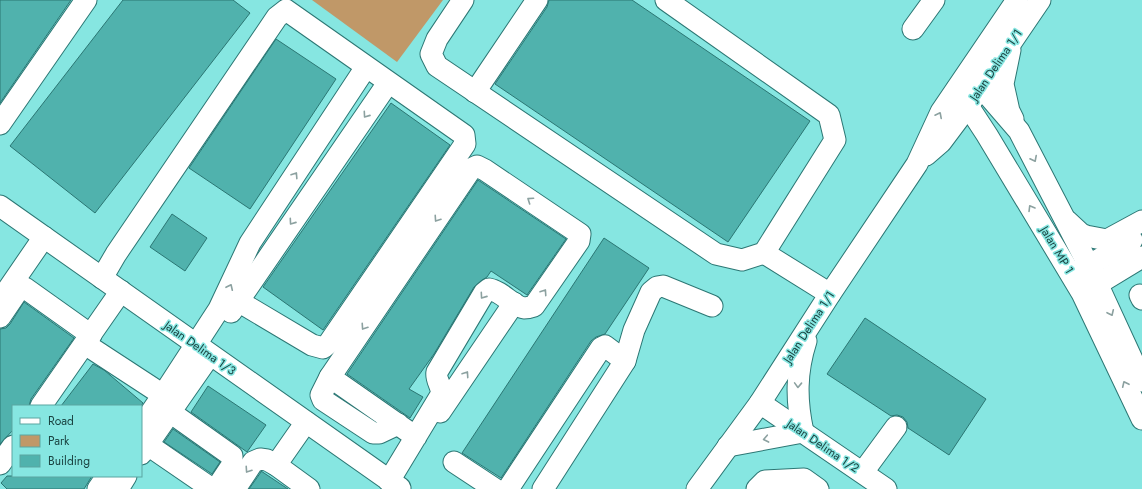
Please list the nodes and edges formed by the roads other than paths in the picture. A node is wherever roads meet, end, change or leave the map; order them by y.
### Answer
1 (86, 0) edge
2 (463, 0) edge
3 (537, 0) edge
4 (666, 0) edge
5 (934, 0) edge
6 (1018, 0) edge
7 (1037, 1) edge
8 (913, 29) dead end
9 (1011, 42) junction
10 (366, 67) junction
11 (388, 83) junction
12 (968, 89) junction
13 (475, 92) junction
14 (0, 124) edge
15 (1019, 131) junction
16 (987, 135) junction
17 (941, 142) junction
18 (917, 164) junction
19 (0, 206) edge
20 (1063, 216) junction
21 (1142, 221) edge
22 (1142, 233) edge
23 (44, 237) junction
24 (764, 253) junction
25 (1142, 257) edge
26 (102, 278) junction
27 (1085, 280) junction
28 (3, 291) edge
29 (120, 291) junction
30 (830, 294) junction
31 (238, 300) junction
32 (514, 303) junction
33 (712, 306) dead end
34 (0, 317) edge
35 (813, 320) junction
36 (88, 339) junction
37 (204, 350) junction
38 (625, 361) junction
39 (1142, 381) edge
40 (760, 403) junction
41 (167, 404) junction
42 (42, 405) edge
43 (1142, 419) edge
44 (306, 422) junction
45 (896, 427) dead end
46 (803, 432) junction
47 (416, 437) junction
48 (143, 442) edge
49 (728, 446) junction
50 (12, 447) edge
51 (533, 451) junction
52 (454, 462) dead end
53 (0, 464) edge
54 (276, 466) junction
55 (557, 468) junction
56 (863, 472) junction
57 (106, 477) edge
58 (125, 477) edge
59 (394, 484) edge
60 (98, 489) edge
61 (118, 489) edge
62 (212, 489) edge
63 (216, 489) edge
64 (235, 489) edge
65 (309, 489) edge
66 (495, 489) edge
67 (508, 489) edge
68 (543, 489) edge
69 (697, 489) edge
70 (758, 489) edge
71 (818, 489) edge
72 (886, 489) edge

1 - 14 street
2 - 13 street
3 - 13 street
4 - 24 street
5 - 8 street
6 - 12 street, Jalan Delima 1/1
7 - 9 street, Jalan Delima 1/1
9 - 12 street, Jalan Delima 1/1
9 - 15 street
10 - 11 street
10 - 26 street
37 -> 10 street
11 -> 31 street
11 - 31 street
12 - 15 street, Jalan MP 1
12 - 16 street, Jalan MP 1
12 - 17 street, Jalan Delima 1/1
18 -> 12 street, Jalan Delima 1/1
13 - 24 street
15 -> 20 street, Jalan MP 1
16 - 17 street
27 -> 16 street, Jalan MP 1
17 - 18 street, Jalan Delima 1/1
18 - 30 street, Jalan Delima 1/1
19 - 23 street, Jalan Delima 1/3
20 - 21 street
20 - 27 street, Jalan MP 1
22 - 27 street
23 - 26 street, Jalan Delima 1/3
23 - 28 street
24 - 30 street
25 - 27 street
26 - 29 street, Jalan Delima 1/3
27 -> 39 street, Jalan MP 1
43 -> 27 street, Jalan MP 1
29 - 36 street
29 - 37 street, Jalan Delima 1/3
30 - 35 street, Jalan Delima 1/1
31 - 37 street
32 -> 47 street
32 -> 47 street
59 -> 32 street
33 - 38 street
34 - 36 street
35 - 40 street, Jalan Delima 1/1
35 -> 46 street
36 - 41 street
36 - 42 street
37 - 41 street
37 - 44 street, Jalan Delima 1/3
38 - 51 street
38 - 55 street
40 - 46 street, Jalan Delima 1/2
40 - 49 street, Jalan Delima 1/1
41 - 48 street
41 - 63 street
44 - 54 street
44 - 59 street, Jalan Delima 1/3
45 - 56 street
46 -> 49 street
46 - 56 street, Jalan Delima 1/2
47 - 59 street
48 - 62 street
49 - 69 street, Jalan Delima 1/1
50 - 53 street
51 - 55 street
51 - 67 street
52 - 66 street
54 -> 64 street
54 - 65 street
55 - 68 street
56 - 72 street, Jalan Delima 1/2
57 - 60 street
58 - 61 street
70 - 71 street

